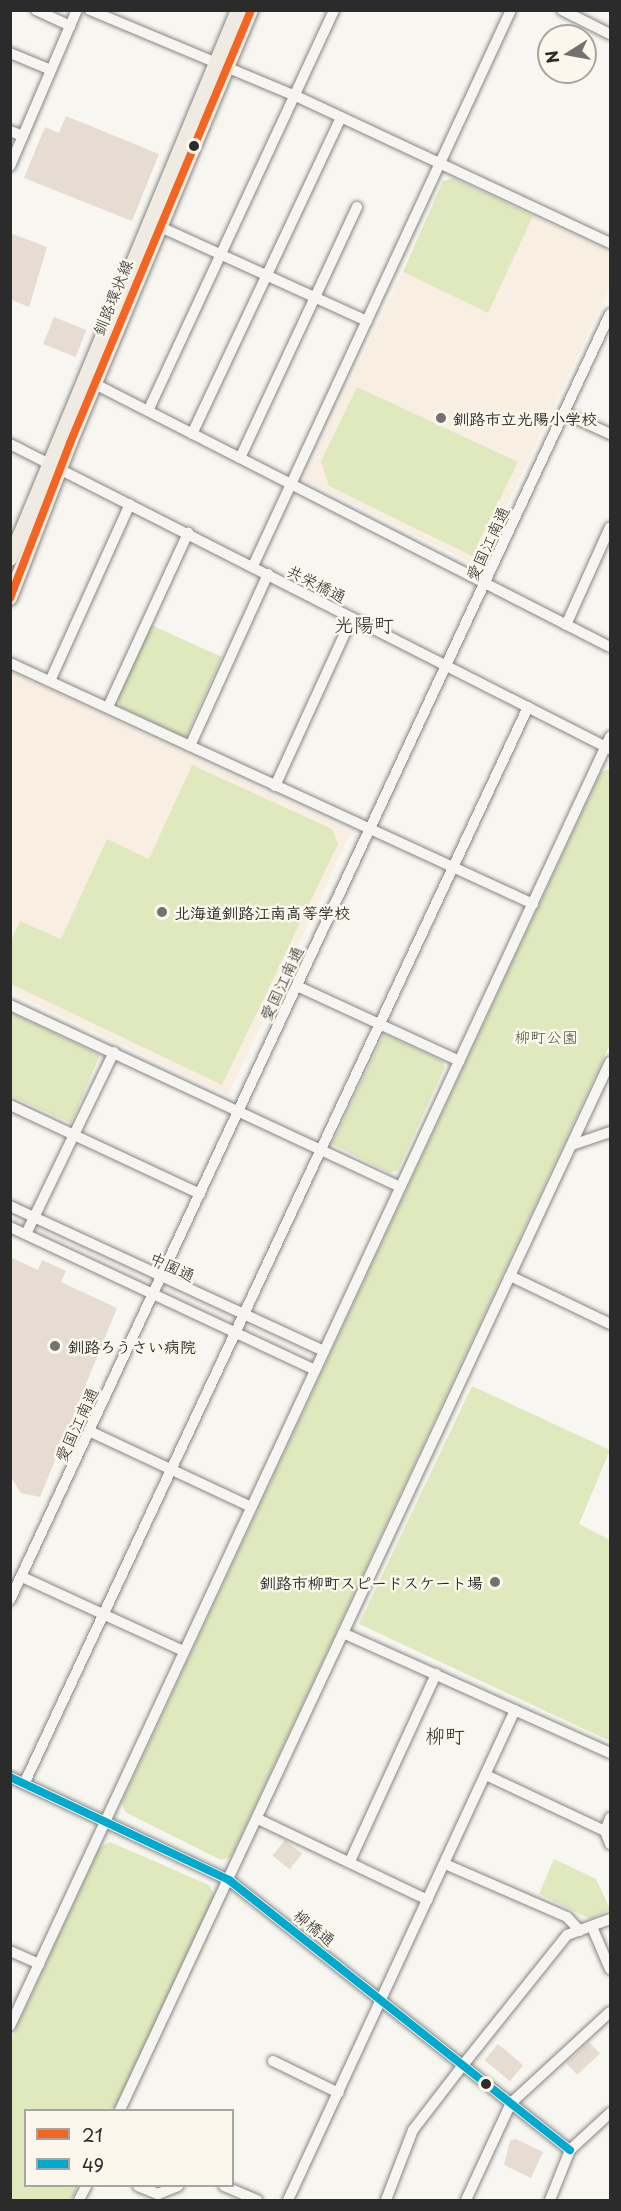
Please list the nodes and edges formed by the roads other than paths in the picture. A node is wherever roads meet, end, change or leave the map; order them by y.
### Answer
1 (36, 10) edge
2 (76, 10) edge
3 (90, 10) edge
4 (238, 10) edge
5 (251, 10) edge
6 (334, 10) edge
7 (511, 10) edge
8 (561, 10) edge
9 (70, 26) junction
10 (610, 34) edge
11 (10, 53) edge
12 (220, 63) junction
13 (51, 70) junction
14 (296, 96) junction
15 (341, 117) junction
16 (10, 131) edge
17 (23, 136) junction
18 (441, 164) junction
19 (10, 166) edge
20 (357, 207) dead end
21 (154, 224) junction
22 (610, 243) edge
23 (221, 254) junction
24 (266, 275) junction
25 (315, 297) junction
26 (610, 314) edge
27 (367, 321) junction
28 (95, 384) junction
29 (148, 411) junction
30 (564, 412) junction
31 (192, 434) junction
32 (610, 434) edge
33 (10, 444) edge
34 (240, 458) junction
35 (55, 466) junction
36 (291, 484) junction
37 (130, 504) junction
38 (610, 527) edge
39 (188, 533) junction
40 (10, 559) edge
41 (253, 566) junction
42 (268, 574) junction
43 (485, 583) junction
44 (10, 598) edge
45 (352, 618) junction
46 (566, 625) junction
47 (610, 647) edge
48 (10, 663) edge
49 (446, 665) junction
50 (50, 681) junction
51 (528, 707) junction
52 (108, 708) junction
53 (609, 744) edge
54 (190, 746) junction
55 (275, 786) junction
56 (369, 829) junction
57 (452, 868) junction
58 (533, 904) junction
59 (297, 986) junction
60 (10, 1005) edge
61 (379, 1024) junction
62 (114, 1052) junction
63 (459, 1061) junction
64 (610, 1062) edge
65 (10, 1106) edge
66 (240, 1108) junction
67 (610, 1132) edge
68 (74, 1135) junction
69 (572, 1145) junction
70 (322, 1149) junction
71 (400, 1187) junction
72 (200, 1194) junction
73 (10, 1206) edge
74 (34, 1217) junction
75 (10, 1227) edge
76 (26, 1234) junction
77 (510, 1276) junction
78 (161, 1277) junction
79 (153, 1294) junction
80 (243, 1314) junction
81 (610, 1324) edge
82 (235, 1332) junction
83 (324, 1351) junction
84 (315, 1370) junction
85 (89, 1431) junction
86 (173, 1470) junction
87 (251, 1507) junction
88 (22, 1576) junction
89 (10, 1600) edge
90 (105, 1615) junction
91 (344, 1633) junction
92 (184, 1651) junction
93 (436, 1674) junction
94 (515, 1710) junction
95 (610, 1753) edge
96 (486, 1775) junction
97 (10, 1777) edge
98 (24, 1784) junction
99 (610, 1818) edge
100 (258, 1819) junction
101 (105, 1820) junction
102 (604, 1831) junction
103 (610, 1844) edge
104 (350, 1861) junction
105 (445, 1864) junction
106 (229, 1880) junction
107 (428, 1900) junction
108 (610, 1918) edge
109 (592, 1927) junction
110 (580, 1931) junction
111 (10, 1951) edge
112 (39, 1964) junction
113 (610, 1969) edge
114 (381, 2000) junction
115 (610, 2012) edge
116 (10, 2026) edge
117 (273, 2061) dead end
118 (463, 2065) junction
119 (339, 2093) junction
120 (511, 2103) junction
121 (120, 2109) edge
122 (610, 2113) edge
123 (570, 2150) junction
124 (140, 2187) edge
125 (176, 2187) edge
126 (226, 2187) edge
127 (257, 2200) edge
128 (288, 2200) edge
129 (386, 2200) edge
130 (466, 2200) edge
131 (550, 2200) edge

1 - 9 street
2 - 9 street
3 - 12 street
4 - 12 main road, 釧路環状線
5 - 12 main road, 釧路環状線
6 - 14 street
7 - 18 street
8 - 10 street
9 - 13 street
11 - 13 street
12 - 14 street
12 - 21 main road, 釧路環状線
13 - 17 street
14 - 15 street
14 - 23 street
15 - 18 street
15 - 24 street
16 - 17 street
17 - 19 street
18 - 22 street
18 - 27 street
20 - 25 street
21 - 23 street
21 - 28 main road, 釧路環状線
21 - 35 main road, 釧路環状線
23 - 24 street
23 - 29 street
24 - 25 street
24 - 31 street
25 - 27 street
25 - 34 street
26 - 30 street, 愛国江南通
27 - 36 street
28 - 29 street
28 - 35 main road, 釧路環状線
29 - 31 street
30 - 32 street
30 - 43 street, 愛国江南通
31 - 34 street
33 - 35 street, 共栄橋通
34 - 36 street
35 - 37 street, 共栄橋通
35 - 40 main road, 釧路環状線
35 - 44 main road, 釧路環状線
36 - 41 street
36 - 43 street
37 - 39 street, 共栄橋通
37 - 50 street
38 - 46 street
39 - 41 street, 共栄橋通
39 - 52 street
41 - 42 street, 共栄橋通
42 - 45 street, 共栄橋通
42 - 54 street
43 - 46 street
43 - 49 street, 愛国江南通
45 - 49 street, 共栄橋通
45 - 55 street
46 - 47 street
48 - 50 street
49 - 51 street, 共栄橋通
49 - 56 street, 愛国江南通
50 - 52 street
51 - 53 street, 共栄橋通
51 - 57 street
52 - 54 street
53 - 58 street
54 - 55 street
55 - 56 street
56 - 57 street
56 - 59 street, 愛国江南通
57 - 58 street
57 - 61 street
58 - 63 street
59 - 61 street
59 - 66 street, 愛国江南通
60 - 62 street
61 - 63 street
61 - 70 street
62 - 66 street
62 - 68 street
63 - 71 street
64 - 69 street
65 - 68 street
66 - 70 street
66 - 72 street, 愛国江南通
67 - 69 street
68 - 72 street
68 - 74 street
69 - 77 street
70 - 71 street
70 - 80 street
71 - 83 street
72 - 78 street, 愛国江南通
73 - 74 street, 中園通
74 - 76 street
74 - 78 street, 中園通
75 - 76 street, 中園通
76 - 79 street, 中園通
77 - 81 street
77 - 91 street
78 - 79 street, 愛国江南通
78 - 80 street, 中園通
79 - 82 street, 中園通
79 - 85 street, 愛国江南通
80 - 82 street
80 - 83 street, 中園通
82 - 84 street, 中園通
82 - 86 street
83 - 84 street
84 - 87 street
85 - 86 street
85 - 88 street, 愛国江南通
86 - 87 street
86 - 90 street
87 - 92 street
88 - 89 street, 愛国江南通
88 - 90 street
90 - 92 street
90 - 98 street
91 - 93 street
91 - 100 street
92 - 101 street
93 - 94 street
93 - 104 street
94 - 95 street
94 - 96 street
96 - 102 street
96 - 105 street
97 - 98 street, 柳橋通
98 - 101 street, 柳橋通
99 - 102 street
100 - 104 street
100 - 106 street
101 - 106 street, 柳橋通
101 - 112 street
102 - 103 street
104 - 107 street
105 - 107 street
105 - 110 street
106 - 114 street, 柳橋通
106 - 121 street
107 - 114 street
108 - 109 street
109 - 110 street
109 - 113 street
110 - 118 street
111 - 112 street
112 - 116 street
114 - 118 street, 柳橋通
114 - 119 street
115 - 120 street
117 - 119 street
118 - 120 street, 柳橋通
118 - 129 street
119 - 128 street
120 - 123 street, 柳橋通
120 - 130 street
122 - 123 street
123 - 131 street
124 - 125 street
126 - 127 street

